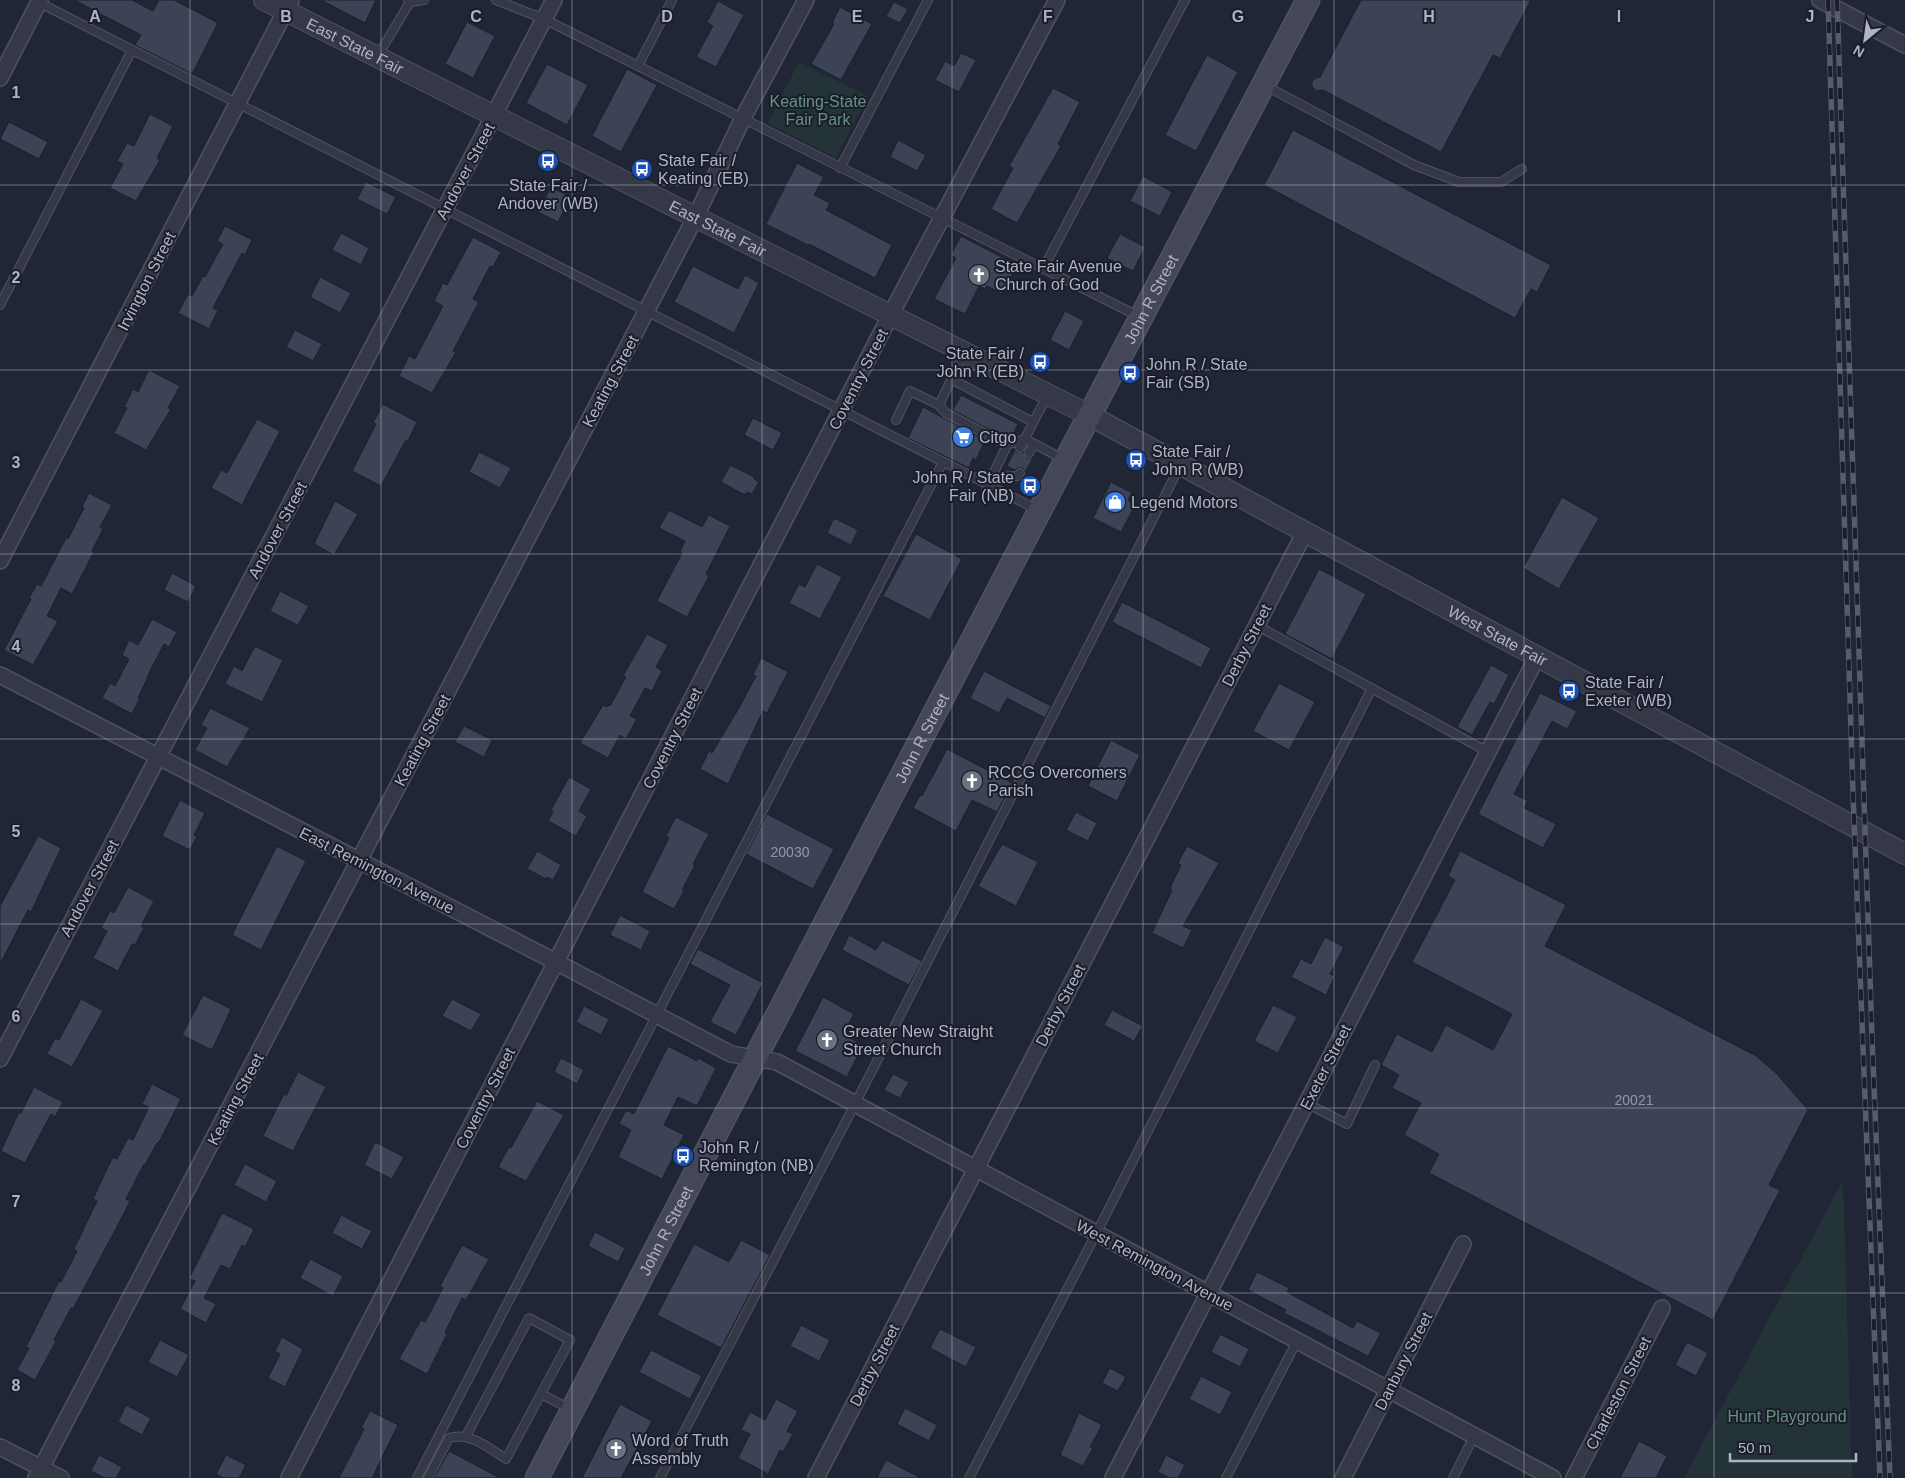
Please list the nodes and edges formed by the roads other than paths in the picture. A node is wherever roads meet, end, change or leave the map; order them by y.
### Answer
1 (264, 0) edge
2 (424, 0) edge
3 (496, 0) edge
4 (554, 0) edge
5 (672, 0) edge
6 (806, 0) edge
7 (928, 0) edge
8 (1057, 0) edge
9 (1185, 0) edge
10 (1308, 0) edge
11 (1820, 0) edge
12 (38, 1) edge
13 (409, 1) edge
14 (288, 5) edge
15 (544, 19) junction
16 (1905, 45) edge
17 (132, 50) junction
18 (377, 57) junction
19 (638, 66) junction
20 (0, 78) edge
21 (1263, 85) junction
22 (238, 103) junction
23 (494, 115) junction
24 (743, 118) junction
25 (840, 168) junction
26 (1522, 169) dead end
27 (445, 207) junction
28 (696, 216) junction
29 (941, 219) junction
30 (1043, 269) junction
31 (0, 305) edge
32 (646, 310) junction
33 (891, 314) junction
34 (1141, 318) junction
35 (965, 352) junction
36 (951, 379) junction
37 (1048, 394) junction
38 (983, 396) junction
39 (980, 404) dead end
40 (939, 405) junction
41 (1003, 406) junction
42 (842, 410) junction
43 (999, 414) dead end
44 (1090, 415) junction
45 (896, 420) dead end
46 (1033, 422) junction
47 (1025, 439) junction
48 (1034, 444) junction
49 (1008, 445) junction
50 (1020, 448) dead end
51 (1029, 453) dead end
52 (1066, 460) junction
53 (943, 462) junction
54 (1181, 464) junction
55 (1010, 468) dead end
56 (1020, 473) dead end
57 (1006, 476) junction
58 (992, 477) junction
59 (988, 485) junction
60 (1040, 511) junction
61 (1305, 532) junction
62 (0, 561) edge
63 (1256, 625) junction
64 (1537, 657) junction
65 (0, 675) edge
66 (1372, 688) junction
67 (1488, 752) junction
68 (158, 757) junction
69 (1905, 854) edge
70 (359, 861) junction
71 (556, 962) junction
72 (658, 1016) junction
73 (756, 1058) junction
74 (0, 1059) edge
75 (1375, 1065) dead end
76 (1306, 1103) junction
77 (855, 1104) junction
78 (975, 1169) junction
79 (1096, 1234) junction
80 (1463, 1244) dead end
81 (1208, 1294) junction
82 (1662, 1308) dead end
83 (1297, 1341) junction
84 (1388, 1390) junction
85 (541, 1394) junction
86 (572, 1410) junction
87 (466, 1436) junction
88 (1474, 1436) junction
89 (0, 1446) edge
90 (39, 1473) edge
91 (61, 1478) edge
92 (289, 1478) edge
93 (417, 1478) edge
94 (428, 1478) edge
95 (537, 1478) edge
96 (660, 1478) edge
97 (816, 1478) edge
98 (969, 1478) edge
99 (1113, 1478) edge
100 (1226, 1478) edge
101 (1343, 1478) edge
102 (1453, 1478) edge
103 (1553, 1478) edge
104 (1574, 1478) edge

1 - 14 street, East State Fair
2 - 13 lane
3 - 15 lane
4 - 15 street, Andover Street
5 - 19 lane
6 - 24 street, Keating Street
7 - 25 lane
8 - 29 street, Coventry Street
9 - 30 lane
10 - 21 main road, John R Street
11 - 16 street
12 - 17 lane
12 - 20 street
13 - 18 lane
14 - 18 street, East State Fair
14 - 22 street, Irvington Street
15 - 19 lane
15 - 23 street, Andover Street
17 - 22 lane
17 - 31 lane
18 - 23 street, East State Fair
19 - 24 lane
21 - 26 lane
21 - 34 main road, John R Street
22 - 27 lane
22 - 62 street, Irvington Street
23 - 27 street, Andover Street
23 - 28 street, East State Fair
24 - 25 lane
24 - 28 street, Keating Street
25 - 29 lane
27 - 32 lane
27 - 68 street, Andover Street
28 - 32 street, Keating Street
28 - 33 street, East State Fair
29 - 30 lane
29 - 33 street, Coventry Street
30 - 34 lane
32 - 42 lane
32 - 70 street, Keating Street
33 - 35 street, East State Fair
33 - 42 street, Coventry Street
34 - 44 main road, John R Street
35 - 36 lane
35 - 37 street, East State Fair
36 - 38 lane
36 - 40 lane
37 - 44 street, East State Fair
37 - 46 lane
38 - 39 lane
38 - 41 lane
40 - 45 lane
40 - 49 lane
41 - 43 lane
41 - 46 lane
42 - 53 lane
42 - 71 street, Coventry Street
44 - 52 main road, John R Street
44 - 54 street, West State Fair
46 - 47 lane
47 - 48 lane
47 - 49 lane
47 - 50 lane
48 - 51 lane
48 - 52 lane
49 - 58 lane
52 - 60 main road, John R Street
53 - 59 lane
53 - 72 lane
54 - 61 street, West State Fair
54 - 77 lane
55 - 57 lane
56 - 57 lane
57 - 58 lane
58 - 59 lane
59 - 60 lane
60 - 73 main road, John R Street
61 - 63 street, Derby Street
61 - 64 street, West State Fair
63 - 66 lane
63 - 78 street, Derby Street
64 - 67 street, Exeter Street
64 - 69 street, West State Fair
65 - 68 street, East Remington Avenue
66 - 67 lane
66 - 79 lane
67 - 76 street, Exeter Street
68 - 70 street, East Remington Avenue
68 - 74 street, Andover Street
70 - 71 street, East Remington Avenue
70 - 90 street, Keating Street
71 - 72 street, East Remington Avenue
71 - 92 street, Coventry Street
72 - 73 street, East Remington Avenue
72 - 93 lane
73 - 77 street, West Remington Avenue
73 - 86 main road, John R Street
75 - 76 lane
76 - 81 street, Exeter Street
77 - 78 street, West Remington Avenue
77 - 96 lane
78 - 79 street, West Remington Avenue
78 - 97 street, Derby Street
79 - 81 street, West Remington Avenue
79 - 98 lane
80 - 84 street, Danbury Street
81 - 83 street, West Remington Avenue
81 - 99 street, Exeter Street
82 - 104 street, Charleston Street
83 - 84 street, West Remington Avenue
83 - 100 lane
84 - 88 street, West Remington Avenue
84 - 101 street, Danbury Street
85 - 86 lane
85 - 87 lane
85 - 87 lane
86 - 95 main road, John R Street
87 - 94 lane
88 - 102 lane
88 - 103 street, West Remington Avenue
89 - 90 street
90 - 91 street

